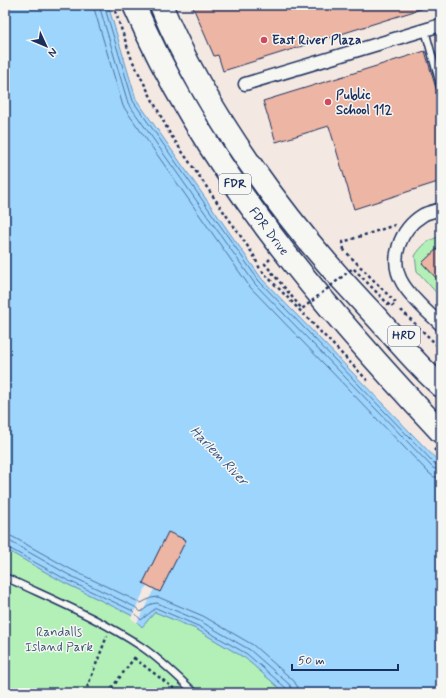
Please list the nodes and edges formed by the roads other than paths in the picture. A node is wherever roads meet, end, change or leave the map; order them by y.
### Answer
1 (134, 5) edge
2 (161, 5) edge
3 (441, 25) edge
4 (425, 30) junction
5 (245, 84) dead end
6 (441, 88) edge
7 (441, 210) edge
8 (366, 306) junction
9 (441, 325) edge
10 (362, 345) junction
11 (441, 366) edge
12 (441, 386) edge
13 (441, 411) edge
14 (441, 432) edge
15 (5, 577) edge
16 (195, 693) edge

1 - 10 highway, FDR Drive / FDR
2 - 8 highway, FDR Drive / FDR
3 - 4 street
4 - 5 street
4 - 6 lane
7 - 9 street
8 - 11 highway, HRD
8 - 12 highway
10 - 13 highway
10 - 14 highway, FDR Drive / FDR
15 - 16 lane

